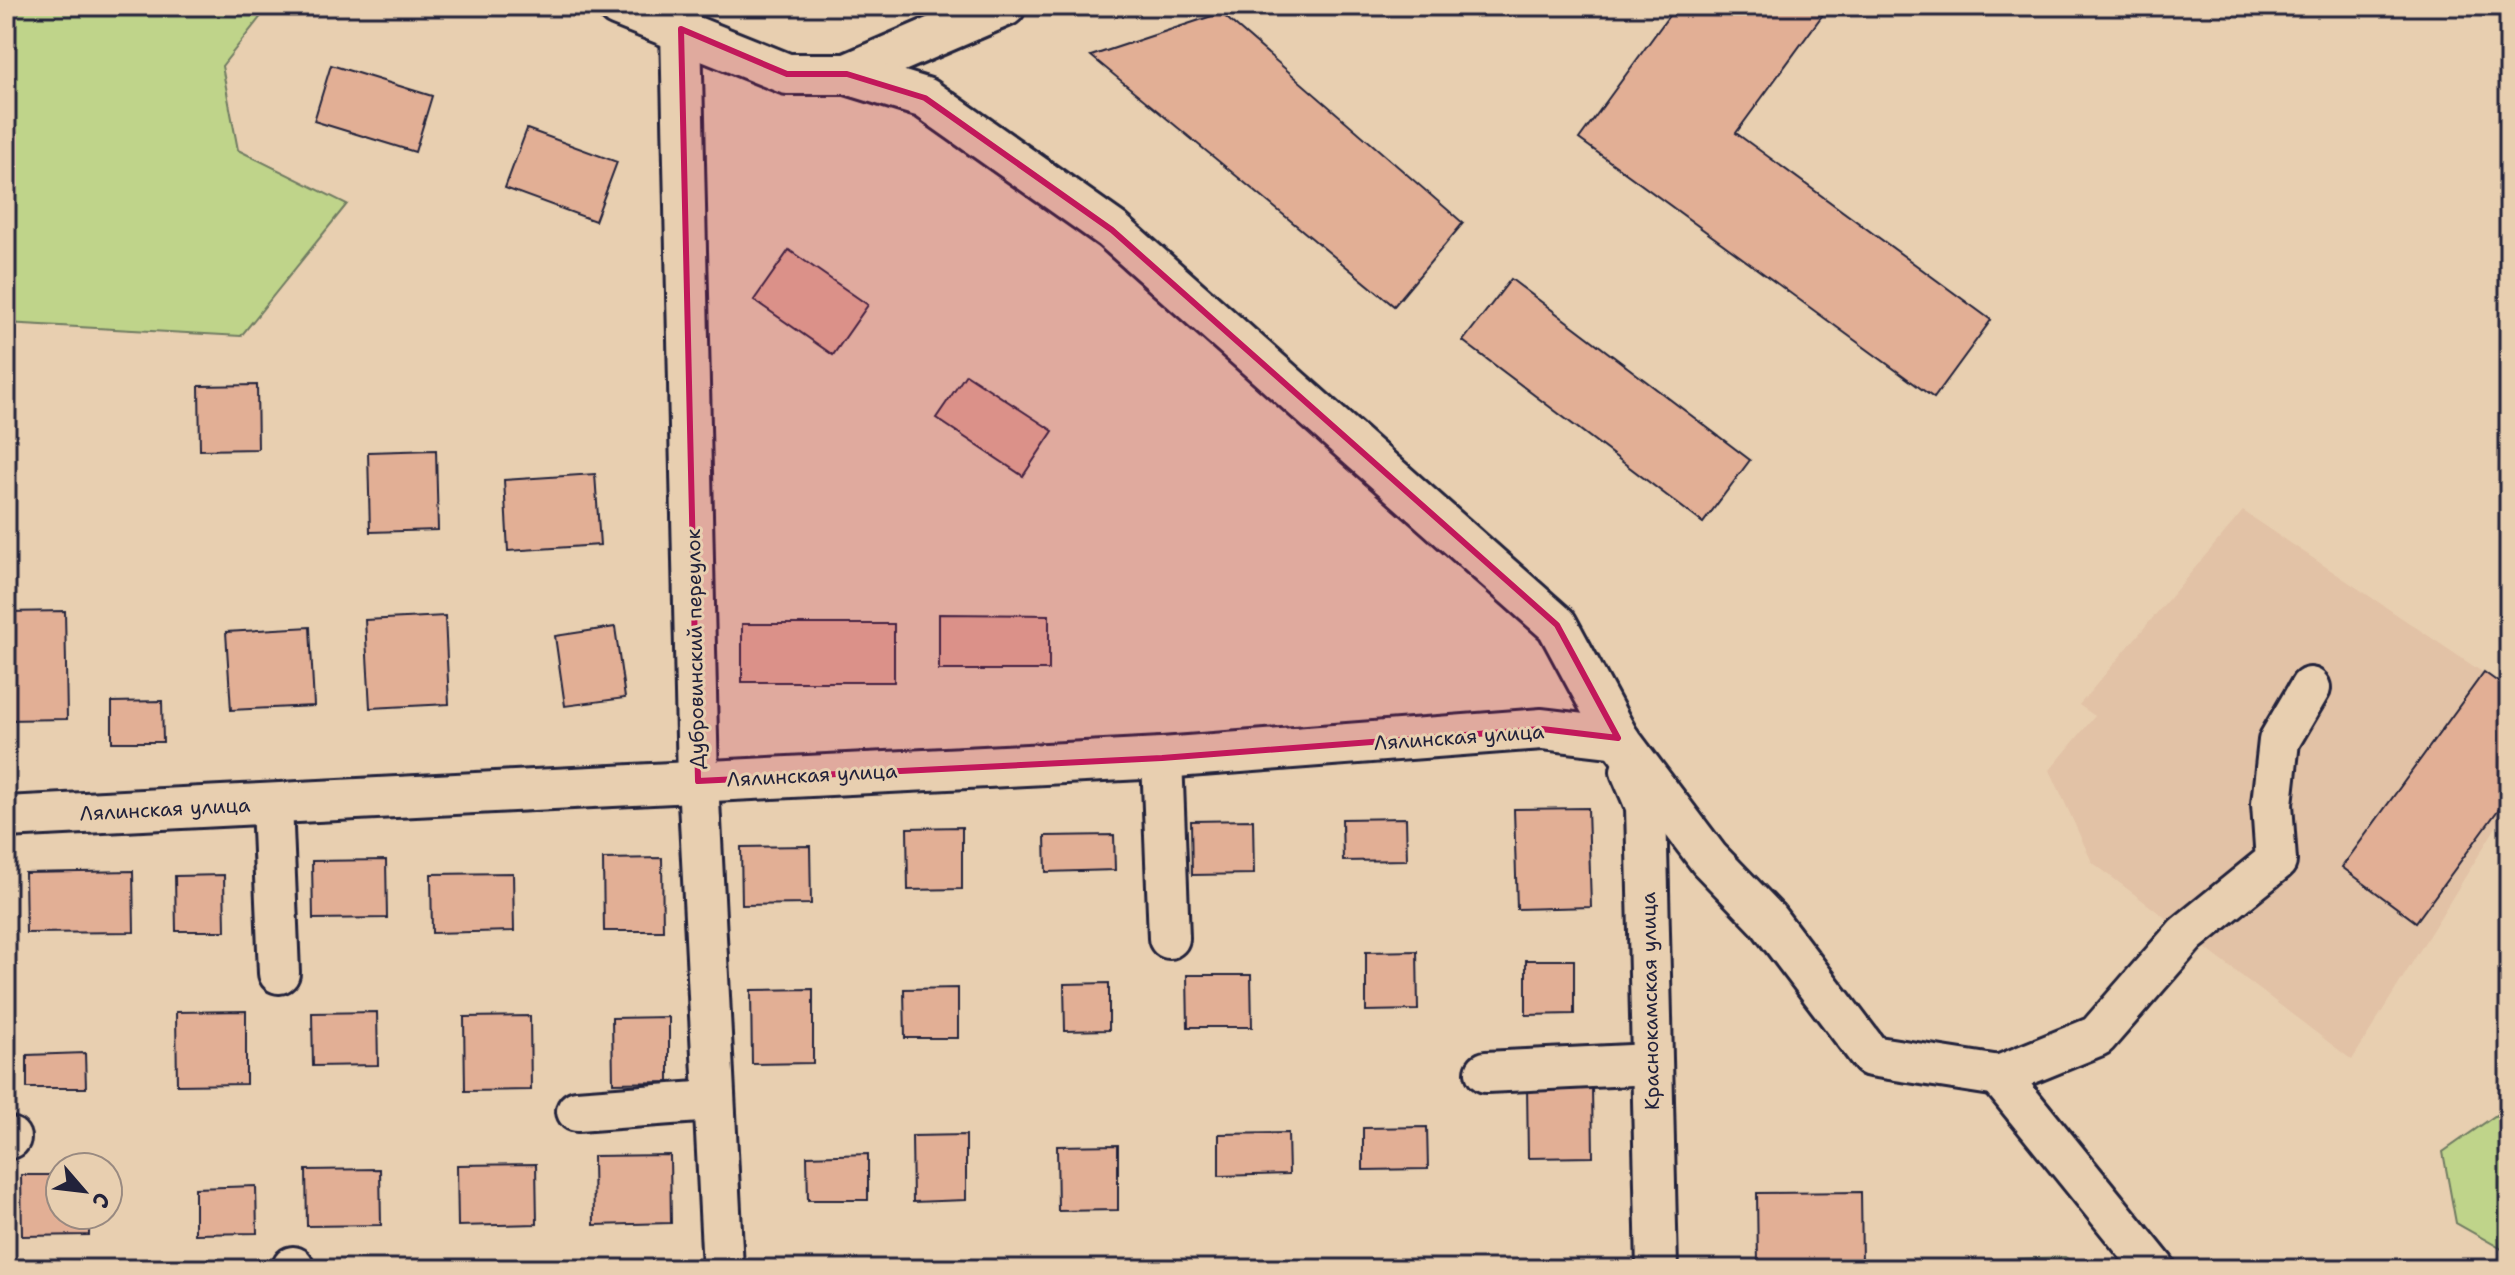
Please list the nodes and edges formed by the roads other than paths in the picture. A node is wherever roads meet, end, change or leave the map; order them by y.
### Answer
1 (618, 6) edge
2 (1005, 6) edge
3 (681, 29) junction
4 (847, 74) junction
5 (2310, 688) dead end
6 (1618, 738) junction
7 (1162, 758) junction
8 (698, 781) junction
9 (272, 804) junction
10 (6, 817) edge
11 (1169, 938) dead end
12 (279, 973) dead end
13 (1652, 1064) junction
14 (1486, 1072) dead end
15 (1999, 1076) junction
16 (712, 1101) junction
17 (577, 1111) dead end
18 (723, 1269) edge
19 (1657, 1269) edge
20 (2155, 1269) edge

1 - 3 street
2 - 4 street
3 - 4 street
3 - 8 street, Дубровинский переулок
4 - 6 street
5 - 15 street
6 - 7 street, Лялинская улица
6 - 13 street, Краснокамская улица
6 - 15 street
7 - 8 street, Лялинская улица
7 - 11 street
8 - 9 street, Лялинская улица
8 - 16 street, Дубровинский переулок
9 - 10 street, Лялинская улица
9 - 12 street
13 - 14 street
13 - 19 street, Краснокамская улица
15 - 20 street
16 - 17 street
16 - 18 street, Дубровинский переулок

